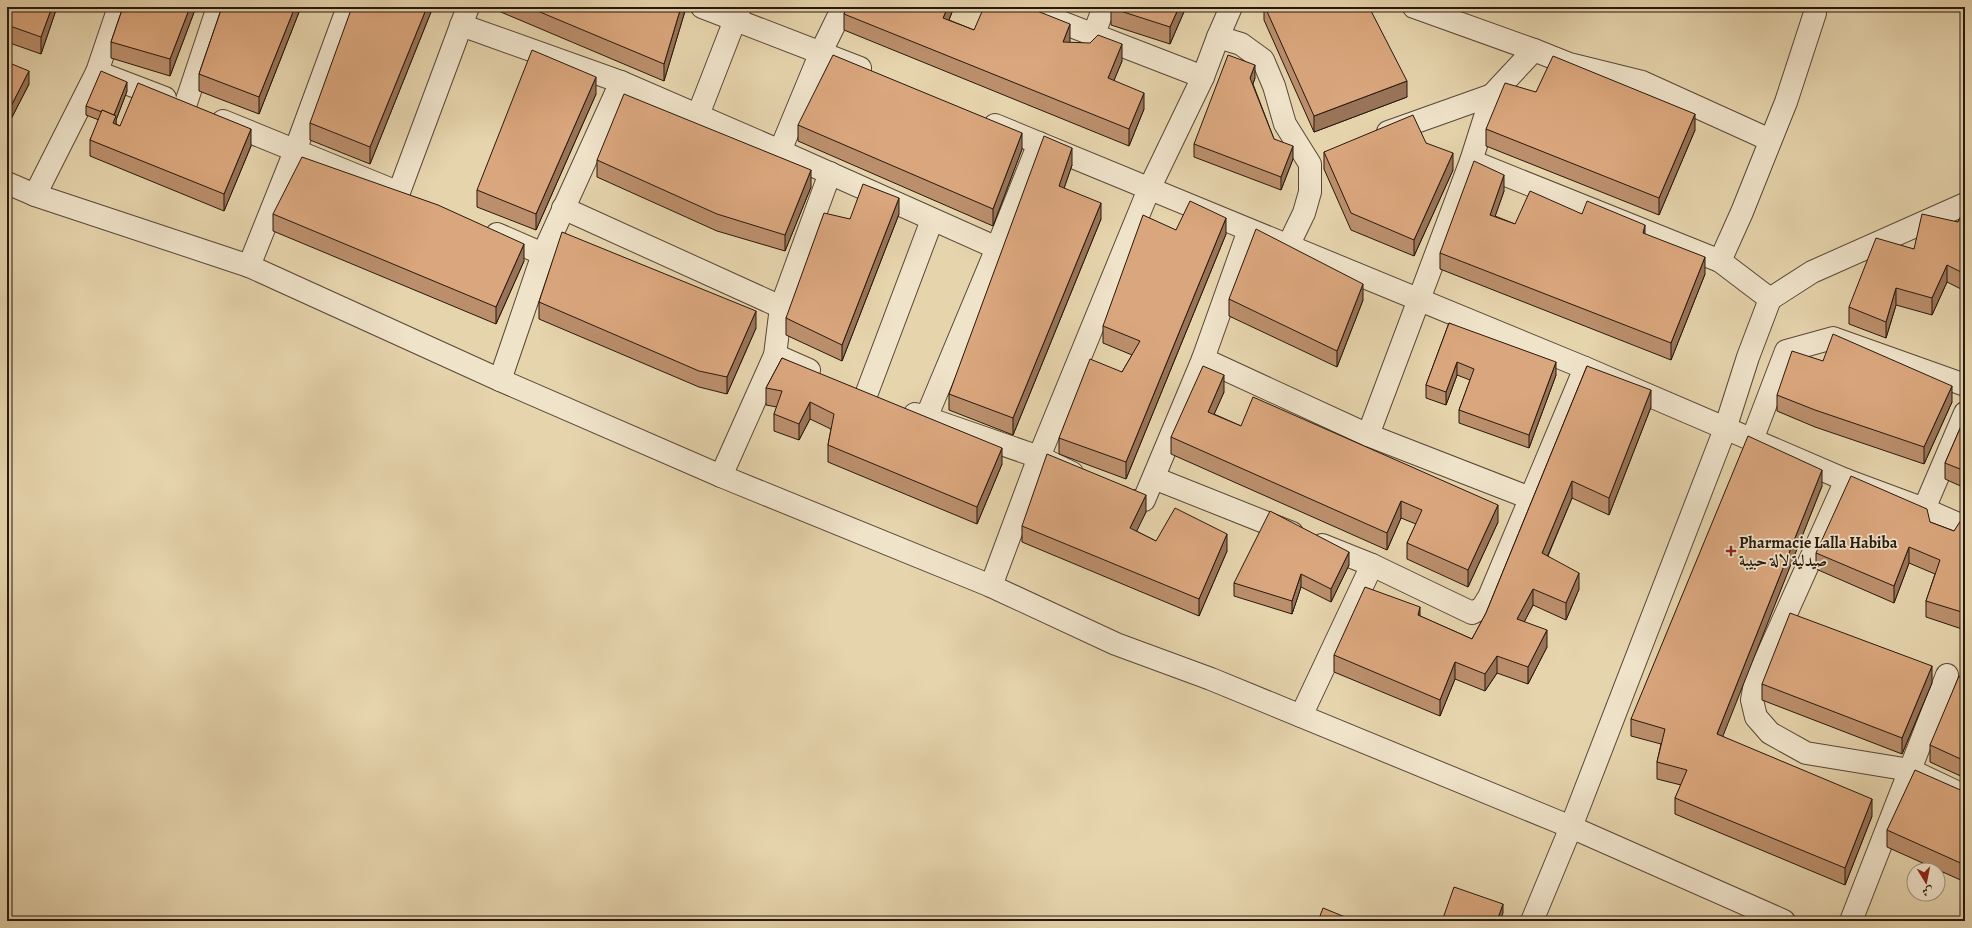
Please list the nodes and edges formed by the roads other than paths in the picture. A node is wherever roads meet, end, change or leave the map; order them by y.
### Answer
1 (119, 7) edge
2 (218, 7) edge
3 (348, 7) edge
4 (702, 7) edge
5 (843, 7) edge
6 (1022, 7) edge
7 (1104, 7) edge
8 (1231, 7) edge
9 (1414, 7) edge
10 (1815, 7) edge
11 (738, 14) edge
12 (464, 16) edge
13 (1093, 36) junction
14 (1218, 37) junction
15 (1534, 50) junction
16 (821, 52) junction
17 (97, 72) junction
18 (879, 76) edge
19 (1203, 78) junction
20 (621, 82) junction
21 (1492, 96) junction
22 (185, 106) junction
23 (698, 115) junction
24 (973, 116) edge
25 (1370, 138) edge
26 (1770, 140) junction
27 (1038, 143) junction
28 (295, 151) junction
29 (780, 151) junction
30 (1471, 161) junction
31 (830, 173) junction
32 (7, 183) edge
33 (1149, 189) junction
34 (399, 192) junction
35 (35, 195) junction
36 (420, 202) edge
37 (1965, 204) edge
38 (563, 208) junction
39 (932, 220) junction
40 (478, 226) edge
41 (1249, 230) junction
42 (1288, 246) junction
43 (997, 248) junction
44 (543, 254) junction
45 (1720, 261) junction
46 (249, 266) junction
47 (1770, 299) junction
48 (1418, 300) junction
49 (782, 306) junction
50 (775, 355) junction
51 (1203, 359) junction
52 (1584, 368) junction
53 (824, 376) edge
54 (500, 380) junction
55 (1965, 385) edge
56 (845, 386) edge
57 (866, 395) junction
58 (1965, 413) edge
59 (926, 418) junction
60 (1725, 428) junction
61 (1368, 435) junction
62 (1752, 440) junction
63 (1039, 457) junction
64 (721, 476) junction
65 (1154, 478) junction
66 (1846, 480) junction
67 (1530, 498) junction
68 (1924, 509) junction
69 (1965, 527) edge
70 (1372, 565) junction
71 (991, 586) junction
72 (1925, 666) edge
73 (1956, 679) edge
74 (1301, 716) junction
75 (1910, 770) junction
76 (1965, 796) edge
77 (1571, 827) junction
78 (1532, 921) edge
79 (1784, 921) edge
80 (1851, 921) edge

1 - 17 street
2 - 22 street
3 - 28 street
4 - 11 street
5 - 16 street
6 - 13 street
7 - 13 street
8 - 14 street
9 - 15 street
10 - 26 street
11 - 16 street
11 - 23 street
12 - 20 street
12 - 34 street
13 - 19 street
14 - 19 street
14 - 42 street
15 - 21 street
15 - 26 street
16 - 18 street
16 - 29 street
17 - 22 street
17 - 35 street
19 - 33 street
20 - 23 street
20 - 38 street
21 - 25 street
21 - 30 street
22 - 28 street
23 - 29 street
24 - 27 street
26 - 45 street
27 - 33 street
27 - 43 street
28 - 34 street
28 - 46 street
29 - 31 street
30 - 45 street
30 - 48 street
31 - 39 street
31 - 49 street
32 - 35 street
33 - 41 street
33 - 63 street
34 - 36 street
35 - 46 street
37 - 47 street
38 - 44 street
38 - 49 street
39 - 43 street
39 - 57 street
40 - 44 street
41 - 42 street
41 - 51 street
42 - 48 street
43 - 59 street
44 - 54 street
45 - 47 street
46 - 54 street
47 - 60 street
48 - 52 street
48 - 61 street
49 - 50 street
50 - 53 street
50 - 64 street
51 - 61 street
51 - 65 street
52 - 60 street
52 - 67 street
54 - 64 street
55 - 62 street
56 - 57 street
57 - 59 street
58 - 68 street
59 - 63 street
60 - 62 street
60 - 77 street
61 - 67 street
62 - 66 street
63 - 65 street
63 - 71 street
64 - 71 street
65 - 70 street
66 - 68 street
66 - 75 street
67 - 70 street
68 - 69 street
70 - 74 street
71 - 74 street
72 - 73 street
73 - 75 street
74 - 77 street
75 - 76 street
75 - 80 street
77 - 78 street
77 - 79 street

